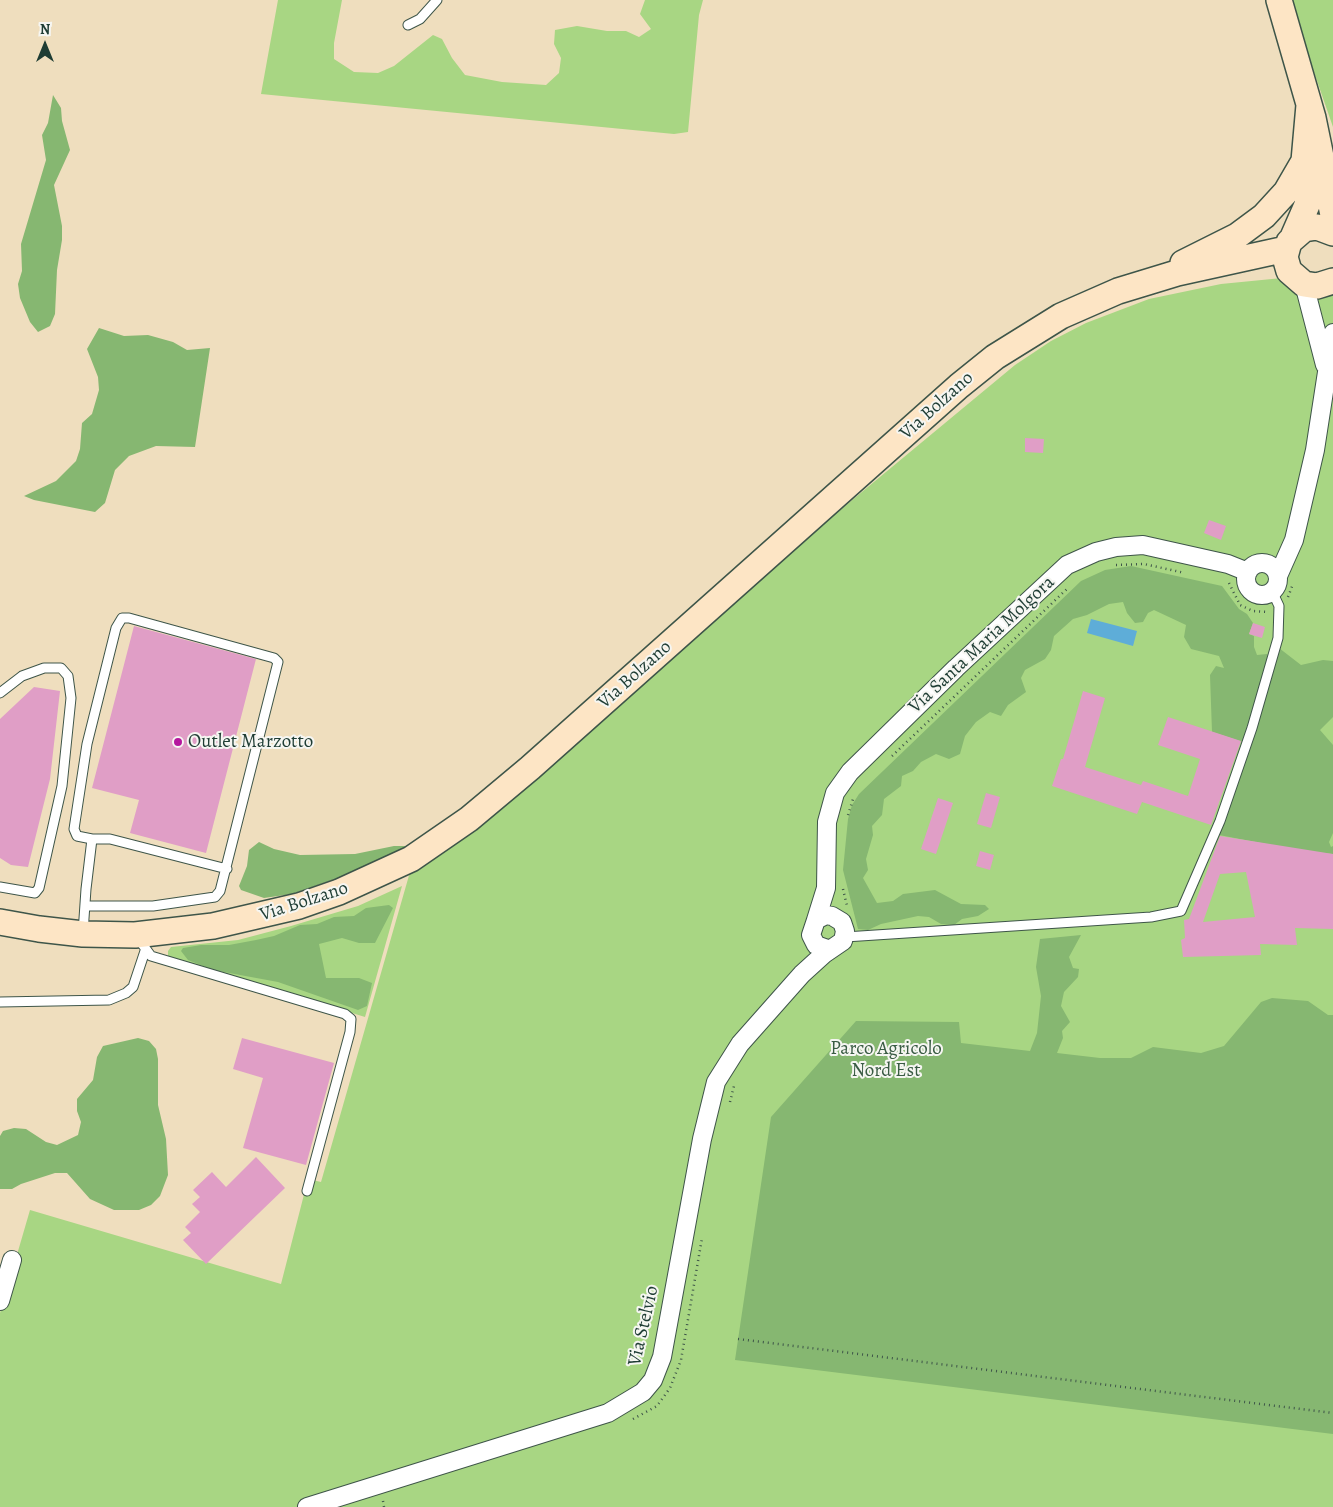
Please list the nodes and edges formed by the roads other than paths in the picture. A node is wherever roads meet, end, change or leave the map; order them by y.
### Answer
1 (437, 0) edge
2 (1279, 0) edge
3 (408, 24) dead end
4 (1311, 112) junction
5 (1333, 215) edge
6 (1333, 232) edge
7 (1293, 260) junction
8 (1147, 281) junction
9 (1333, 281) edge
10 (1333, 333) edge
11 (1330, 365) edge
12 (1248, 572) junction
13 (1280, 588) junction
14 (0, 693) edge
15 (92, 839) junction
16 (226, 869) junction
17 (834, 884) junction
18 (0, 887) edge
19 (85, 906) junction
20 (838, 918) junction
21 (816, 920) junction
22 (0, 922) edge
23 (83, 934) junction
24 (850, 936) junction
25 (812, 940) junction
26 (140, 943) junction
27 (830, 950) junction
28 (802, 974) junction
29 (0, 1002) edge
30 (307, 1191) dead end
31 (12, 1260) dead end
32 (0, 1301) edge
33 (307, 1507) edge

1 - 3 lane
2 - 4 street
4 - 5 street
4 - 7 street
4 - 8 street
6 - 7 street
7 - 8 street, Via Bolzano
7 - 9 street, Via Bolzano
7 - 11 street
8 - 26 street, Via Bolzano
10 - 11 street
11 - 13 street
12 - 13 street
12 - 13 street
12 - 17 street, Via Santa Maria Molgora
13 - 24 lane
14 - 18 lane
15 - 16 lane
15 - 16 lane
15 - 19 lane
16 - 19 lane
17 - 20 street
17 - 21 street
19 - 23 lane
20 - 21 street
20 - 24 street
21 - 25 street
22 - 23 street, Via Bolzano
23 - 26 street, Via Bolzano
24 - 27 street
25 - 27 street
25 - 28 street, Via Stelvio
26 - 29 lane
26 - 30 lane
27 - 28 street, Via Stelvio
28 - 33 street, Via Stelvio
31 - 32 street

